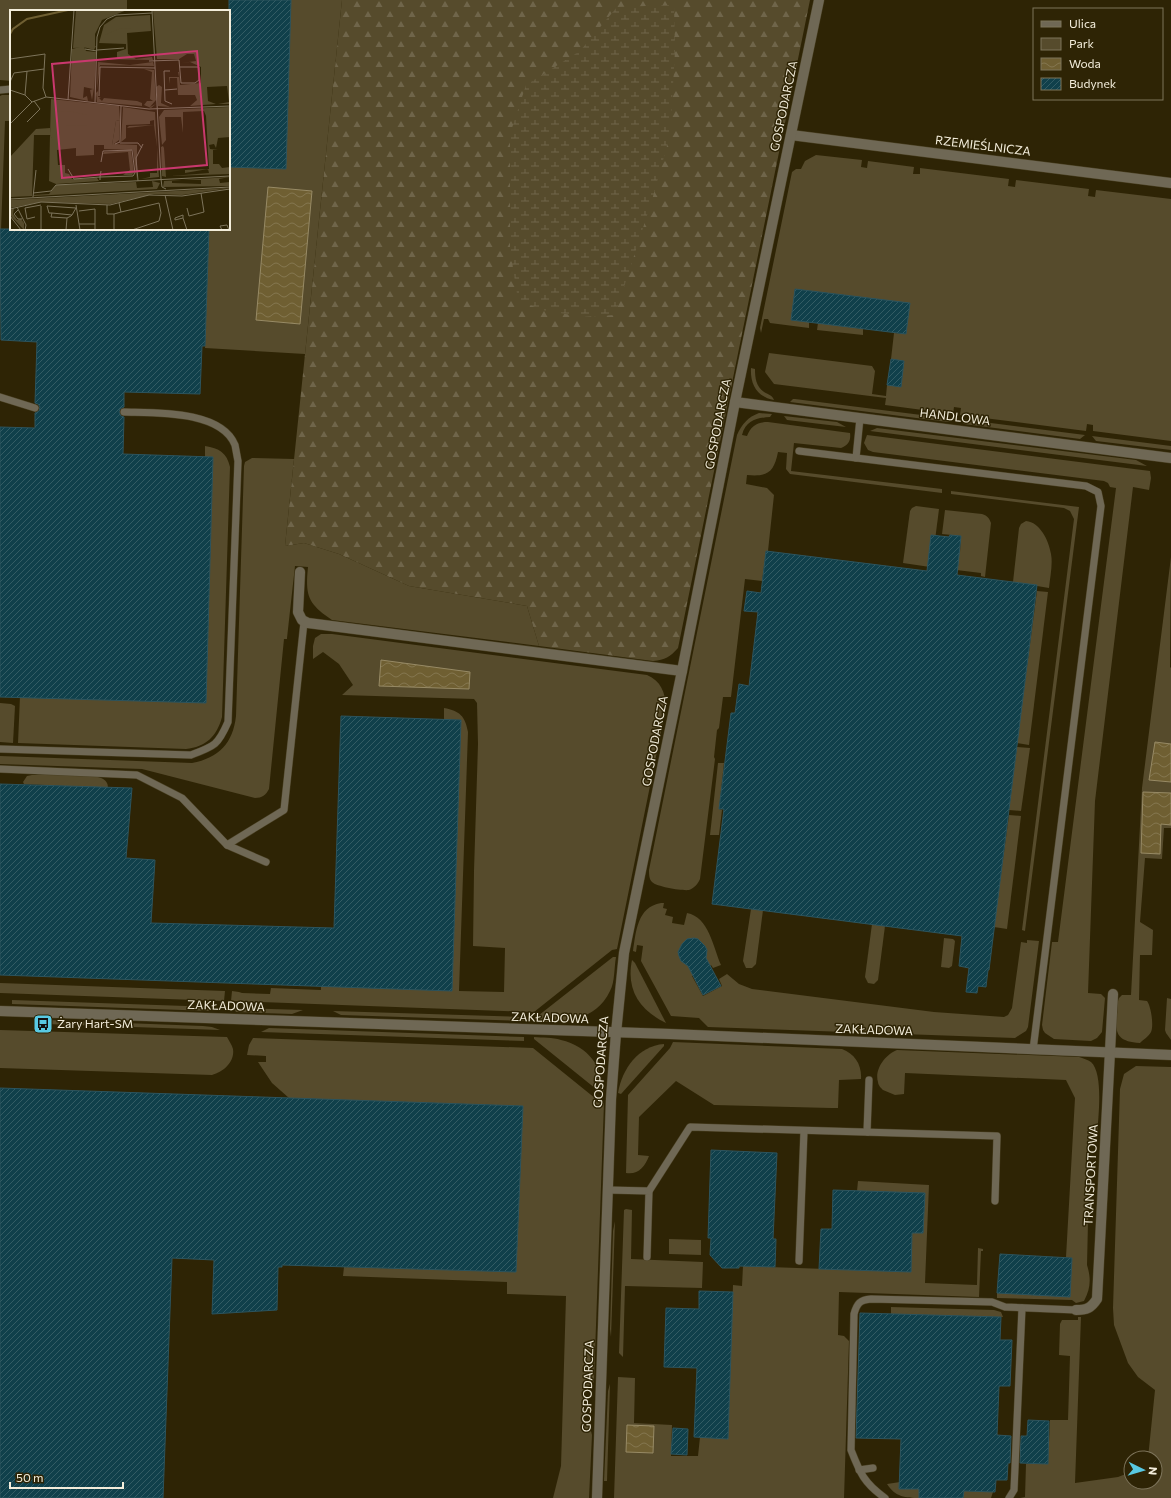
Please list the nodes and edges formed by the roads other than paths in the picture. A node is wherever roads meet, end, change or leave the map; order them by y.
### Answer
1 (819, 0) edge
2 (10, 89) edge
3 (0, 90) edge
4 (791, 135) junction
5 (1171, 182) edge
6 (0, 398) edge
7 (735, 402) junction
8 (35, 408) dead end
9 (124, 412) dead end
10 (860, 418) junction
11 (799, 451) dead end
12 (856, 458) junction
13 (1171, 458) edge
14 (300, 572) dead end
15 (304, 622) junction
16 (682, 671) junction
17 (0, 749) edge
18 (0, 769) edge
19 (227, 845) junction
20 (266, 862) dead end
21 (1113, 994) dead end
22 (0, 1011) edge
23 (616, 1033) junction
24 (1033, 1050) junction
25 (1110, 1053) junction
26 (1171, 1055) edge
27 (869, 1080) dead end
28 (804, 1131) junction
29 (867, 1132) junction
30 (608, 1190) junction
31 (649, 1191) junction
32 (995, 1201) dead end
33 (647, 1257) dead end
34 (799, 1261) dead end
35 (1022, 1308) junction
36 (1076, 1310) joint
37 (873, 1468) dead end
38 (859, 1470) junction
39 (598, 1498) edge
40 (885, 1498) edge
41 (1010, 1498) edge

1 - 4 street, GOSPODARCZA
2 - 3 lane
4 - 5 street, RZEMIEŚLNICZA
4 - 7 street, GOSPODARCZA
6 - 8 lane
7 - 10 street, HANDLOWA
7 - 16 street, GOSPODARCZA
9 - 17 lane
10 - 12 lane
10 - 13 street, HANDLOWA
11 - 12 lane
12 - 24 lane
14 - 15 street
15 - 16 street
15 - 19 lane
16 - 23 street, GOSPODARCZA
18 - 19 lane
19 - 20 lane
21 - 25 street, TRANSPORTOWA
22 - 23 street, ZAKŁADOWA
23 - 24 street, ZAKŁADOWA
23 - 30 street, GOSPODARCZA
24 - 25 street, ZAKŁADOWA
25 - 26 street, ZAKŁADOWA
25 - 36 street, TRANSPORTOWA
27 - 29 lane
28 - 29 lane
28 - 31 lane
28 - 34 lane
29 - 32 lane
30 - 31 lane
30 - 39 street, GOSPODARCZA
31 - 33 lane
35 - 36 lane
35 - 38 lane
35 - 41 lane
37 - 38 lane
38 - 40 lane

